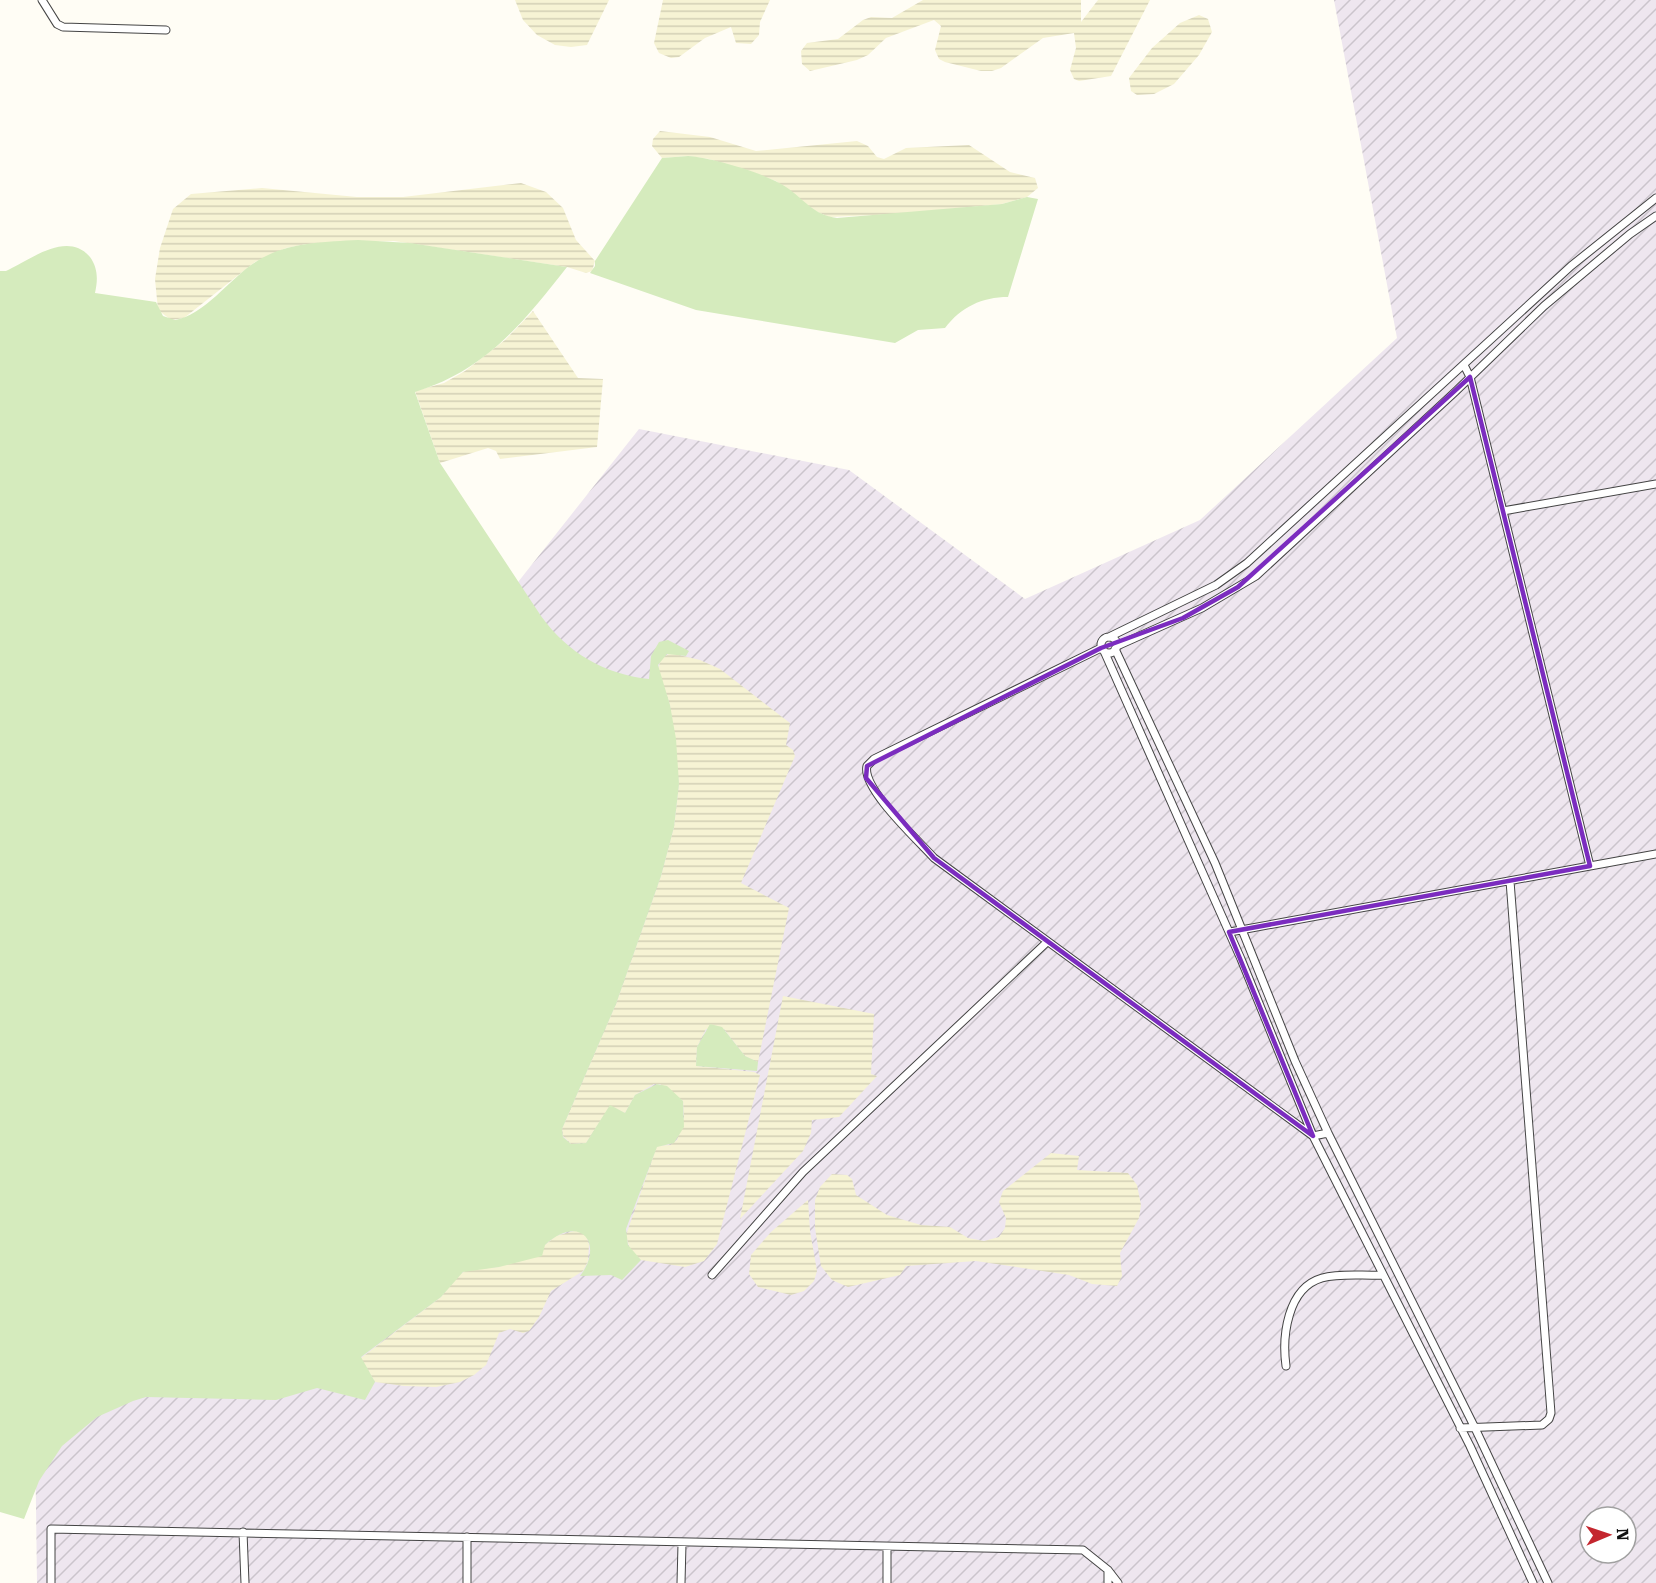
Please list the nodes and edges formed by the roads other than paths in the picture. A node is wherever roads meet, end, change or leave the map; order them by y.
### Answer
1 (42, 0) edge
2 (166, 30) dead end
3 (1656, 198) edge
4 (1656, 216) edge
5 (1464, 365) junction
6 (1470, 378) junction
7 (1656, 484) edge
8 (1503, 511) junction
9 (1110, 637) junction
10 (1116, 648) junction
11 (1102, 650) junction
12 (1656, 854) edge
13 (1590, 866) junction
14 (1510, 881) junction
15 (1242, 930) junction
16 (1230, 933) junction
17 (1046, 943) junction
18 (1328, 1133) junction
19 (1313, 1136) junction
20 (712, 1275) dead end
21 (1382, 1275) junction
22 (1286, 1366) dead end
23 (1474, 1426) junction
24 (1460, 1428) junction
25 (243, 1532) junction
26 (467, 1537) junction
27 (682, 1544) junction
28 (887, 1547) junction
29 (1108, 1570) junction
30 (51, 1583) edge
31 (245, 1583) edge
32 (466, 1583) edge
33 (681, 1583) edge
34 (887, 1583) edge
35 (1107, 1583) edge
36 (1118, 1583) edge
37 (1533, 1583) edge
38 (1548, 1583) edge

1 - 2 street
3 - 5 street
4 - 6 street
5 - 6 street
5 - 9 street
6 - 8 street
6 - 10 street
7 - 8 street
8 - 13 street
9 - 10 street
9 - 11 street
10 - 11 street
10 - 15 street
11 - 16 street
11 - 17 street
12 - 13 street
13 - 14 street
14 - 15 street
14 - 23 street
15 - 16 street
15 - 18 street
16 - 19 street
17 - 19 street
17 - 20 street
18 - 19 street
18 - 23 street
19 - 21 street
21 - 22 street
21 - 24 street
23 - 24 street
23 - 38 street
24 - 37 street
25 - 26 street
25 - 30 street
25 - 31 street
26 - 27 street
26 - 32 street
27 - 28 street
27 - 33 street
28 - 29 street
28 - 34 street
29 - 35 street
29 - 36 street

